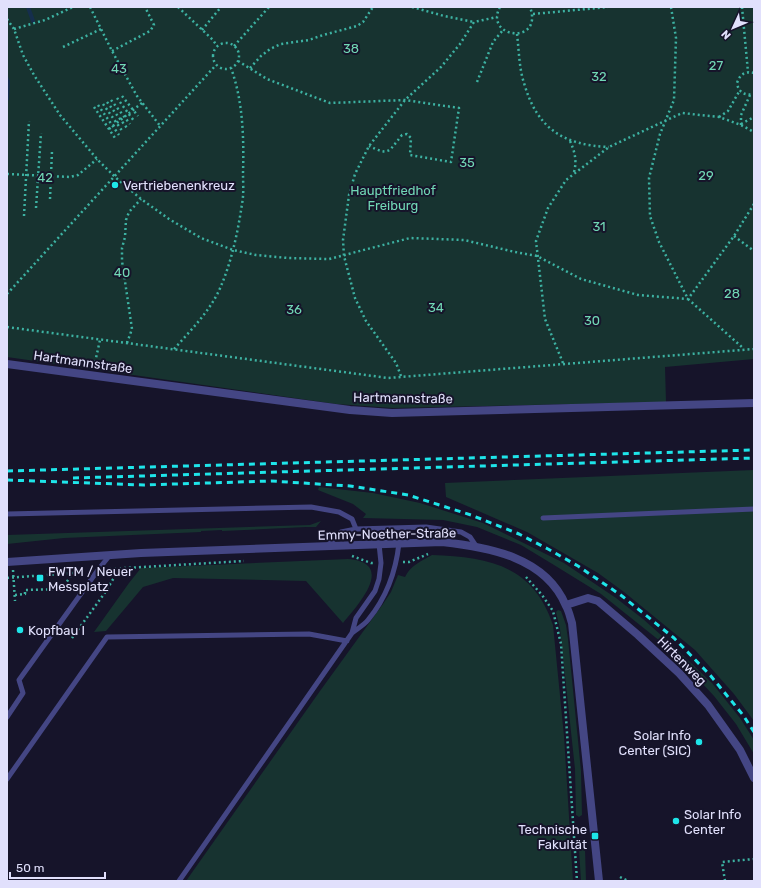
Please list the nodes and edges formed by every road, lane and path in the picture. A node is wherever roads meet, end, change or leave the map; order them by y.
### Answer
1 (72, 7) edge
2 (90, 7) edge
3 (146, 7) edge
4 (178, 7) edge
5 (221, 7) edge
6 (269, 7) edge
7 (373, 7) edge
8 (412, 7) edge
9 (500, 7) edge
10 (530, 7) edge
11 (608, 7) edge
12 (671, 7) edge
13 (742, 7) edge
14 (532, 14) junction
15 (497, 17) junction
16 (7, 19) edge
17 (474, 22) junction
18 (14, 29) junction
19 (101, 29) junction
20 (202, 30) junction
21 (503, 30) junction
22 (517, 34) junction
23 (217, 46) junction
24 (234, 46) junction
25 (63, 47) dead end
26 (112, 51) junction
27 (238, 61) junction
28 (216, 65) junction
29 (231, 68) junction
30 (250, 68) junction
31 (748, 72) junction
32 (754, 73) edge
33 (477, 82) dead end
34 (740, 90) junction
35 (754, 94) edge
36 (750, 95) junction
37 (122, 96) dead end
38 (117, 98) dead end
39 (111, 100) dead end
40 (405, 100) junction
41 (107, 102) dead end
42 (142, 103) junction
43 (103, 104) dead end
44 (98, 105) dead end
45 (94, 107) dead end
46 (133, 110) junction
47 (129, 113) junction
48 (125, 116) junction
49 (138, 116) dead end
50 (719, 117) junction
51 (754, 117) edge
52 (121, 120) junction
53 (29, 121) dead end
54 (134, 121) dead end
55 (665, 121) junction
56 (117, 123) junction
57 (130, 124) dead end
58 (740, 124) junction
59 (113, 126) junction
60 (161, 127) junction
61 (127, 128) dead end
62 (109, 129) junction
63 (123, 132) dead end
64 (754, 132) edge
65 (41, 133) dead end
66 (119, 135) dead end
67 (115, 138) dead end
68 (570, 141) junction
69 (368, 146) junction
70 (609, 147) junction
71 (52, 151) dead end
72 (97, 159) junction
73 (574, 173) junction
74 (7, 174) edge
75 (26, 174) junction
76 (38, 175) junction
77 (51, 176) junction
78 (115, 177) junction
79 (50, 199) dead end
80 (141, 199) junction
81 (754, 204) edge
82 (36, 208) dead end
83 (24, 216) dead end
84 (734, 236) junction
85 (232, 250) junction
86 (754, 251) edge
87 (344, 256) junction
88 (537, 256) junction
89 (7, 294) edge
90 (688, 299) junction
91 (7, 327) edge
92 (100, 340) junction
93 (127, 343) junction
94 (174, 349) junction
95 (744, 349) junction
96 (754, 349) edge
97 (563, 363) junction
98 (7, 364) edge
99 (92, 376) junction
100 (400, 376) junction
101 (754, 403) edge
102 (754, 509) edge
103 (7, 514) edge
104 (543, 518) dead end
105 (356, 529) junction
106 (399, 543) junction
107 (379, 544) junction
108 (327, 546) junction
109 (476, 546) junction
110 (431, 553) dead end
111 (110, 555) junction
112 (351, 555) dead end
113 (248, 561) dead end
114 (7, 562) edge
115 (396, 562) junction
116 (380, 563) junction
117 (120, 567) junction
118 (98, 570) junction
119 (72, 574) junction
120 (521, 574) dead end
121 (7, 578) edge
122 (14, 578) junction
123 (15, 594) junction
124 (15, 601) dead end
125 (566, 605) junction
126 (352, 633) junction
127 (72, 638) dead end
128 (347, 641) junction
129 (7, 717) edge
130 (754, 778) edge
131 (7, 779) edge
132 (754, 859) edge
133 (620, 877) dead end
134 (599, 880) edge
135 (179, 881) edge
136 (577, 881) edge
137 (628, 881) edge
138 (725, 881) edge

1 - 18 path
2 - 19 path
3 - 26 path
4 - 20 path
5 - 20 path
6 - 24 path
7 - 30 path
8 - 17 path
9 - 15 path
10 - 14 path
11 - 14 path
12 - 55 path
13 - 31 path
14 - 22 path
15 - 17 path
15 - 21 path
16 - 18 path
17 - 40 path
18 - 72 path
19 - 25 path
19 - 26 path
20 - 23 path
21 - 22 path
21 - 33 path
22 - 68 path
23 - 24 path
23 - 28 path
24 - 27 path
26 - 42 path
27 - 29 path
27 - 30 path
28 - 29 path
28 - 60 path
29 - 85 path
30 - 40 path
31 - 32 path
31 - 34 path
34 - 36 path
34 - 50 path
35 - 36 path
36 - 58 path
37 - 46 path
38 - 47 path
39 - 48 path
40 - 69 path
40 - 69 path
41 - 52 path
42 - 46 path
42 - 60 path
43 - 56 path
44 - 59 path
45 - 62 path
46 - 47 path
46 - 49 path
47 - 48 path
47 - 54 path
48 - 52 path
48 - 57 path
50 - 55 path
50 - 58 path
51 - 58 path
52 - 56 path
52 - 61 path
53 - 75 path
55 - 70 path
55 - 90 path
56 - 59 path
56 - 63 path
58 - 64 path
59 - 62 path
59 - 66 path
60 - 78 path
62 - 67 path
65 - 76 path
68 - 70 path
68 - 73 path
69 - 87 path
70 - 73 path
71 - 77 path
72 - 77 path
72 - 78 path
73 - 88 path
74 - 75 path
75 - 76 path
75 - 83 path
76 - 77 path
76 - 82 path
77 - 79 path
78 - 80 path
78 - 89 path
80 - 85 path
80 - 93 path
81 - 84 path
84 - 86 path
84 - 90 path
85 - 87 path
85 - 94 path
87 - 88 path
87 - 100 path
88 - 90 path
88 - 97 path
90 - 95 path
91 - 92 path
92 - 93 path
92 - 99 path
93 - 94 path
94 - 100 path
95 - 96 path
95 - 97 path
97 - 100 path
98 - 99 street, Hartmannstraße
99 - 101 street, Hartmannstraße
102 - 104 lane
103 - 105 lane
105 - 108 lane
105 - 109 lane
106 - 107 street, Emmy-Noether-Straße
106 - 109 street, Emmy-Noether-Straße
106 - 115 lane
107 - 108 street, Emmy-Noether-Straße
107 - 116 lane
108 - 111 street, Emmy-Noether-Straße
109 - 125 street, Emmy-Noether-Straße
110 - 115 path
111 - 114 street, Emmy-Noether-Straße
111 - 118 lane
112 - 116 path
113 - 117 path
115 - 126 lane
116 - 126 lane
117 - 118 path
117 - 127 path
118 - 119 path
118 - 129 lane
119 - 122 path
119 - 123 path
120 - 136 path
121 - 122 path
122 - 123 path
123 - 124 path
125 - 130 street, Hirtenweg
125 - 134 street, Emmy-Noether-Straße
126 - 128 lane
128 - 131 lane
128 - 135 lane
132 - 138 path
133 - 137 path

